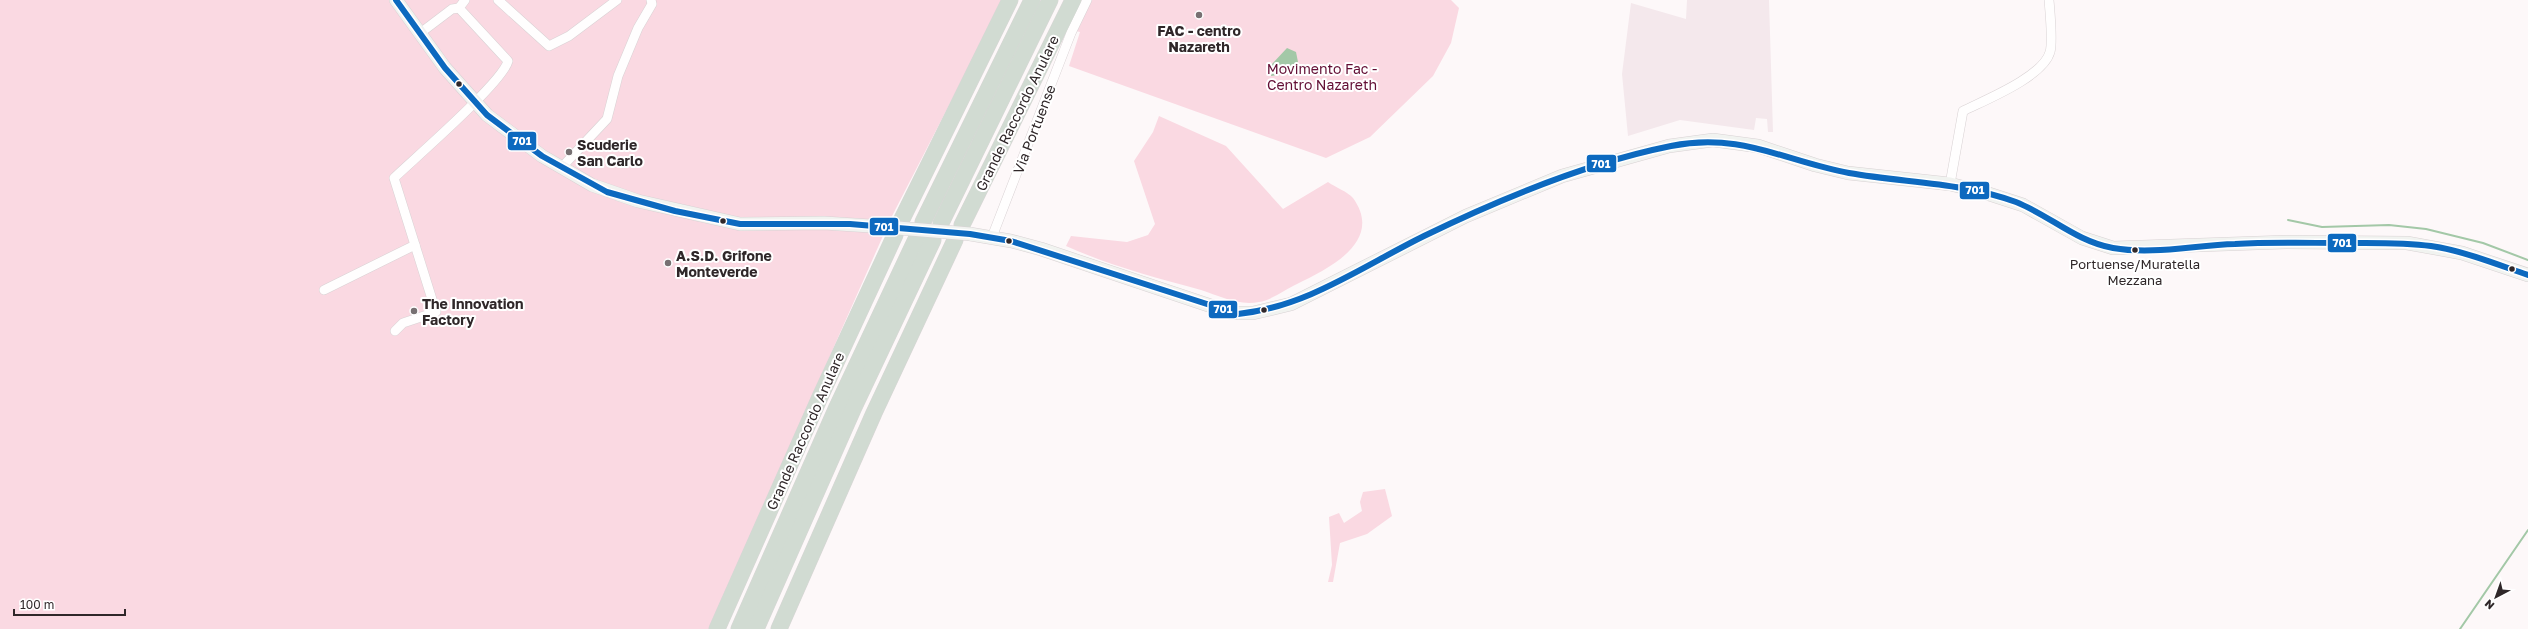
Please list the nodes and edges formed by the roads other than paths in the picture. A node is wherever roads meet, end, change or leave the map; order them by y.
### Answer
1 (396, 0) edge
2 (465, 0) edge
3 (498, 0) edge
4 (617, 0) edge
5 (651, 0) edge
6 (1010, 0) edge
7 (1032, 0) edge
8 (1050, 0) edge
9 (1073, 0) edge
10 (1086, 0) edge
11 (2049, 0) edge
12 (459, 8) junction
13 (419, 34) junction
14 (474, 102) junction
15 (561, 168) junction
16 (1950, 184) junction
17 (902, 219) dead end
18 (923, 222) dead end
19 (941, 223) dead end
20 (966, 230) junction
21 (890, 231) junction
22 (917, 237) dead end
23 (992, 237) junction
24 (933, 240) dead end
25 (955, 240) dead end
26 (415, 245) junction
27 (2528, 275) edge
28 (324, 290) dead end
29 (394, 331) dead end
30 (717, 629) edge
31 (738, 629) edge
32 (756, 629) edge
33 (779, 629) edge

1 - 13 main road
2 - 12 street
3 - 4 street
5 - 15 street
6 - 17 highway
7 - 18 highway
8 - 19 highway, Grande Raccordo Anulare
9 - 20 highway, Grande Raccordo Anulare
10 - 23 street, Via Portuense
11 - 16 street
12 - 13 street
12 - 14 street
13 - 14 main road
14 - 15 main road
14 - 26 street
15 - 21 main road
16 - 23 main road
16 - 27 main road
20 - 21 main road, bridge
20 - 23 main road
21 - 30 highway, Grande Raccordo Anulare
22 - 31 highway, Grande Raccordo Anulare
24 - 32 highway
25 - 33 highway
26 - 28 street
26 - 29 street

